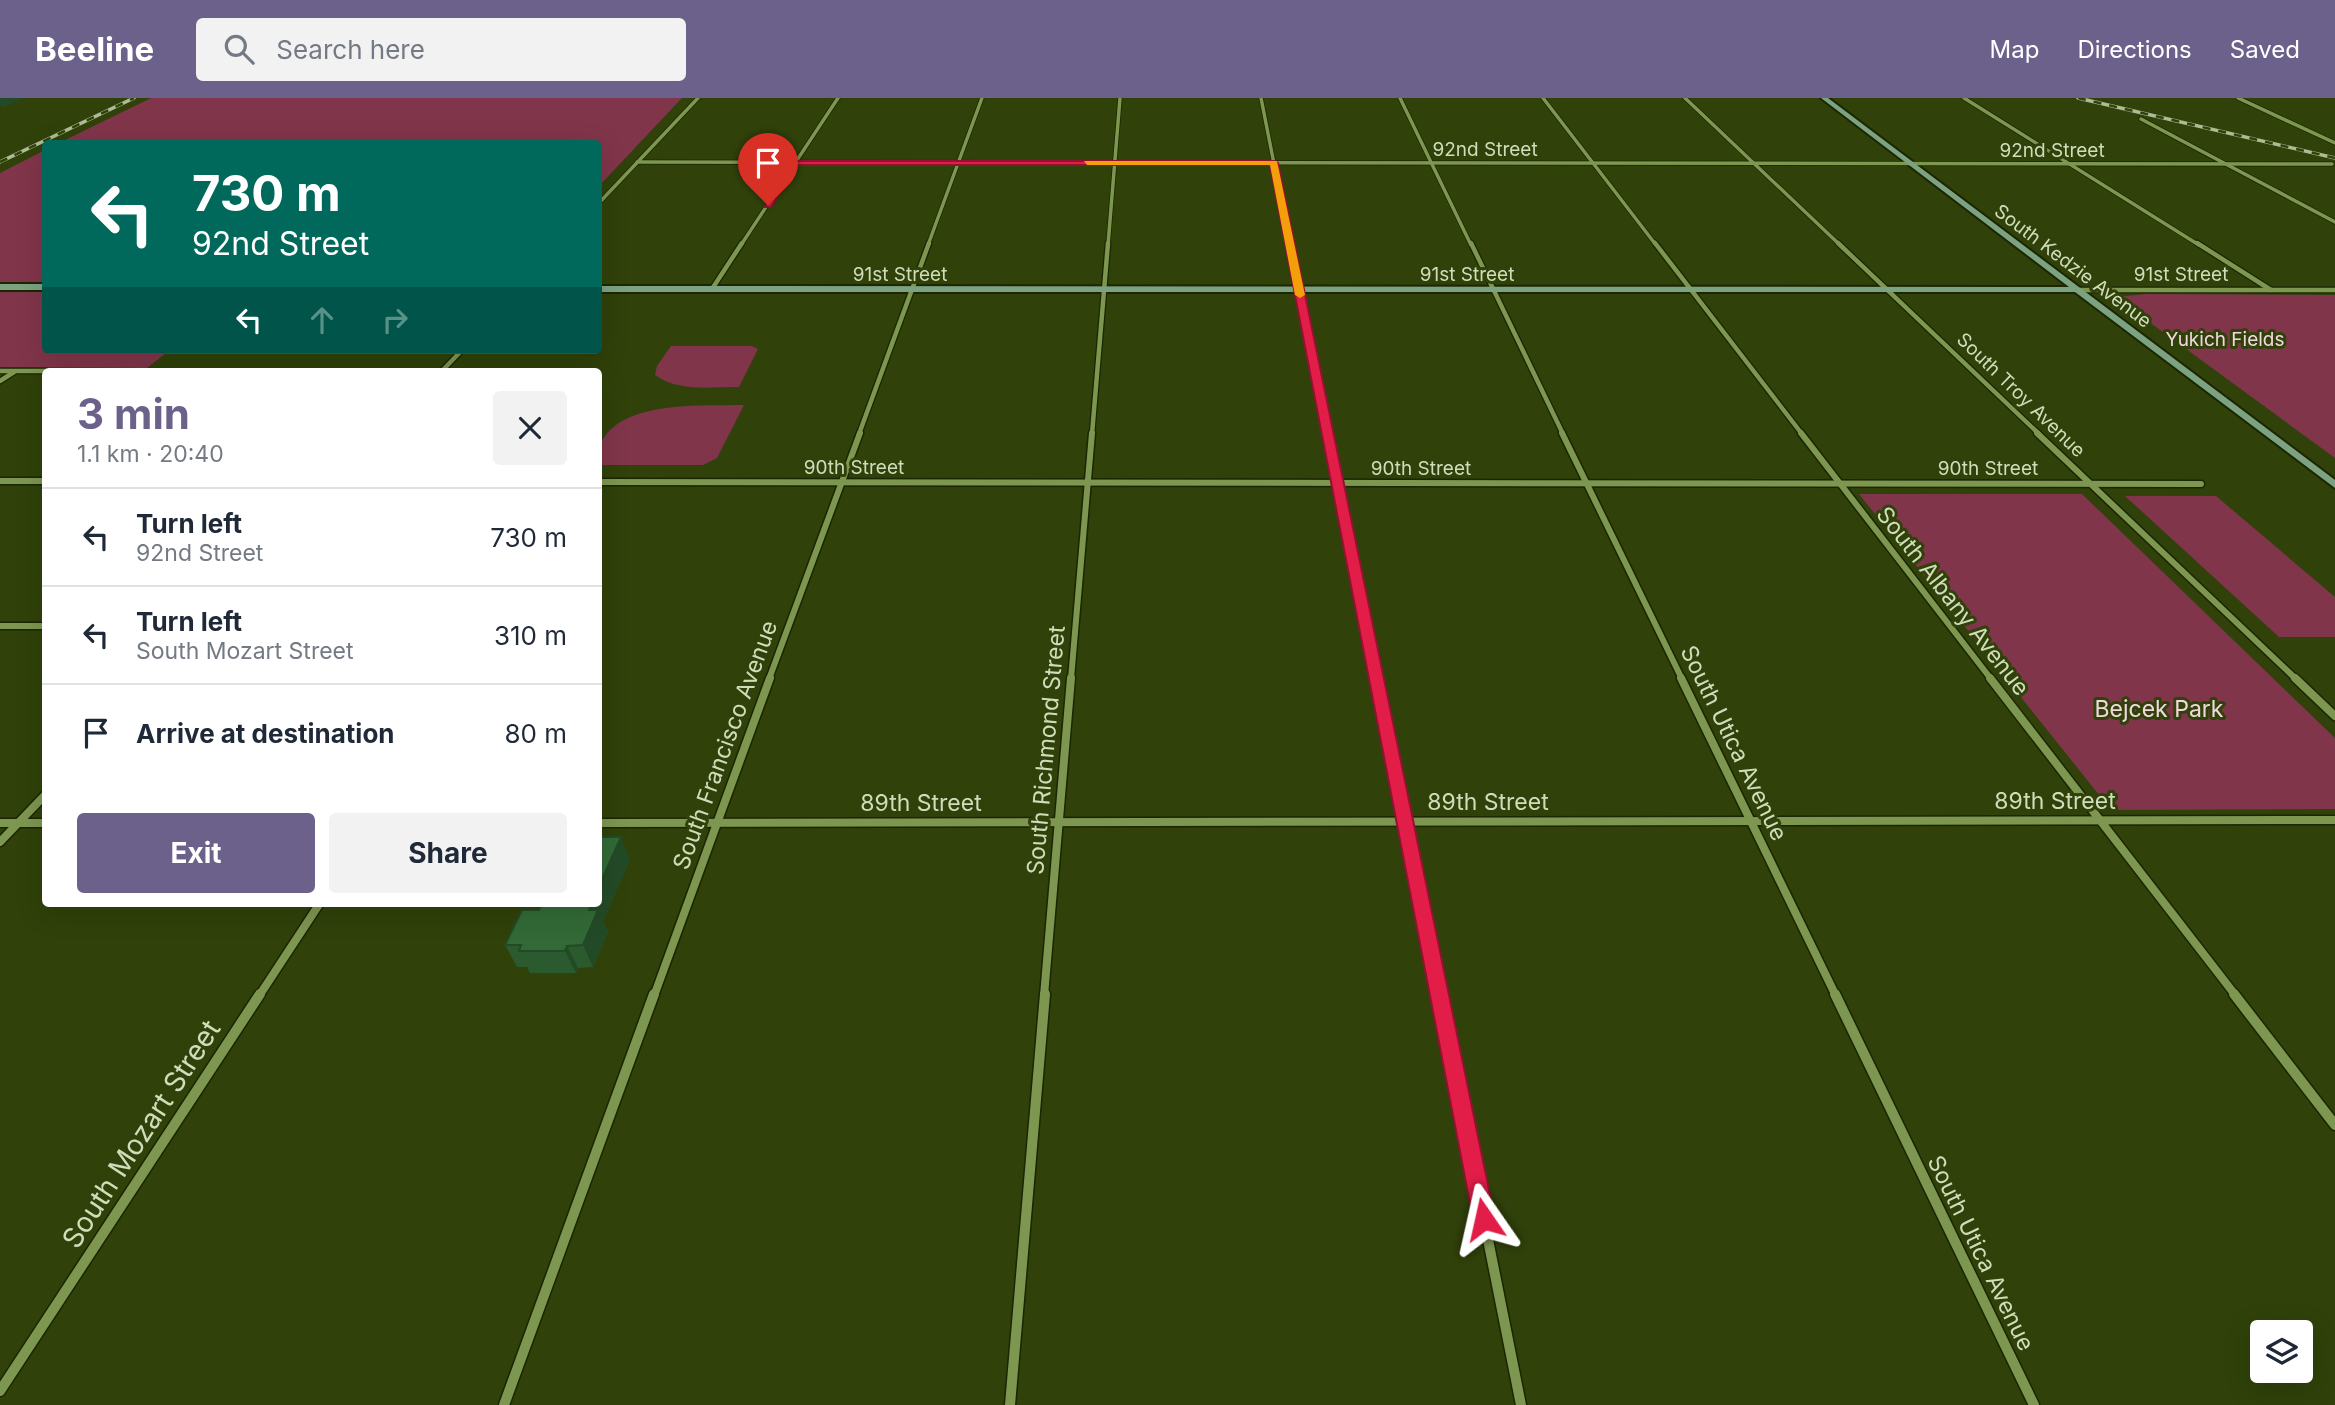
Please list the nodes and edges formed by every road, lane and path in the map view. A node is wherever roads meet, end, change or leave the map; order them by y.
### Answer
1 (698, 98) edge
2 (838, 98) edge
3 (982, 98) edge
4 (1120, 98) edge
5 (1261, 98) edge
6 (1400, 98) edge
7 (1543, 98) edge
8 (1685, 98) edge
9 (1824, 98) edge
10 (1964, 98) edge
11 (2238, 98) edge
12 (2141, 119) dead end
13 (2335, 143) edge
14 (637, 162) junction
15 (795, 163) junction
16 (958, 163) junction
17 (1115, 163) junction
18 (1274, 163) junction
19 (1432, 163) junction
20 (1594, 163) junction
21 (1754, 164) junction
22 (1910, 164) junction
23 (2069, 164) junction
24 (2227, 164) junction
25 (2332, 164) dead end
26 (602, 200) edge
27 (2335, 222) edge
28 (0, 287) edge
29 (42, 287) edge
30 (602, 289) edge
31 (712, 289) junction
32 (911, 290) junction
33 (1104, 290) junction
34 (1299, 290) junction
35 (1493, 290) junction
36 (1691, 290) junction
37 (1887, 290) junction
38 (2075, 290) junction
39 (2271, 290) junction
40 (2335, 290) edge
41 (457, 354) edge
42 (445, 368) edge
43 (0, 371) edge
44 (15, 371) junction
45 (42, 371) edge
46 (0, 381) edge
47 (0, 481) edge
48 (42, 481) edge
49 (602, 482) edge
50 (841, 482) junction
51 (1088, 483) junction
52 (1337, 483) junction
53 (1587, 484) junction
54 (1841, 484) junction
55 (2092, 484) junction
56 (2201, 484) dead end
57 (2335, 485) edge
58 (0, 625) edge
59 (42, 626) edge
60 (2335, 716) edge
61 (42, 798) edge
62 (2100, 820) junction
63 (2335, 820) edge
64 (1405, 821) junction
65 (1750, 821) junction
66 (602, 822) edge
67 (717, 822) junction
68 (1060, 822) junction
69 (0, 823) edge
70 (18, 823) junction
71 (42, 823) edge
72 (0, 842) edge
73 (317, 907) edge
74 (2335, 1125) edge
75 (0, 1391) edge
76 (504, 1405) edge
77 (1010, 1405) edge
78 (1521, 1405) edge
79 (2034, 1405) edge

1 - 14 street
2 - 15 street
3 - 16 street, South Francisco Avenue
4 - 17 street, South Richmond Street
5 - 18 street
6 - 19 street, South Utica Avenue
7 - 20 street, South Albany Avenue
8 - 21 street, South Troy Avenue
9 - 22 street, South Kedzie Avenue
10 - 23 street
11 - 13 street
12 - 24 street
14 - 15 street, 92nd Street
14 - 26 street
15 - 16 street, 92nd Street
15 - 31 street
16 - 17 street, 92nd Street
16 - 32 street, South Francisco Avenue
17 - 18 street, 92nd Street
17 - 33 street, South Richmond Street
18 - 19 street, 92nd Street
18 - 34 street
19 - 20 street, 92nd Street
19 - 35 street, South Utica Avenue
20 - 21 street, 92nd Street
20 - 36 street, South Albany Avenue
21 - 22 street, 92nd Street
21 - 37 street, South Troy Avenue
22 - 23 street, 92nd Street
22 - 38 street, South Kedzie Avenue
23 - 24 street, 92nd Street
23 - 39 street
24 - 25 street, 92nd Street
24 - 27 street
28 - 29 street
30 - 31 street, 91st Street
31 - 32 street, 91st Street
32 - 33 street, 91st Street
32 - 50 street, South Francisco Avenue
33 - 34 street, 91st Street
33 - 51 street, South Richmond Street
34 - 35 street, 91st Street
34 - 52 street
35 - 36 street, 91st Street
35 - 53 street, South Utica Avenue
36 - 37 street, 91st Street
36 - 54 street, South Albany Avenue
37 - 38 street, 91st Street
37 - 55 street, South Troy Avenue
38 - 39 street, 91st Street
38 - 57 street, South Kedzie Avenue
39 - 40 street, 91st Street
41 - 42 street
43 - 44 street
44 - 45 street
44 - 46 street
47 - 48 street
49 - 50 street, 90th Street
50 - 51 street, 90th Street
50 - 67 street, South Francisco Avenue
51 - 52 street, 90th Street
51 - 68 street, South Richmond Street
52 - 53 street, 90th Street
52 - 64 street
53 - 54 street, 90th Street
53 - 65 street, South Utica Avenue
54 - 55 street, 90th Street
54 - 62 street, South Albany Avenue
55 - 56 street, 90th Street
55 - 60 street, South Troy Avenue
58 - 59 street
61 - 70 street
62 - 63 street, 89th Street
62 - 65 street, 89th Street
62 - 74 street, South Albany Avenue
64 - 65 street, 89th Street
64 - 68 street, 89th Street
64 - 78 street
65 - 79 street, South Utica Avenue
66 - 67 street, 89th Street
67 - 68 street, 89th Street
67 - 76 street, South Francisco Avenue
68 - 77 street, South Richmond Street
69 - 70 street
70 - 71 street
70 - 72 street
73 - 75 street, South Mozart Street

